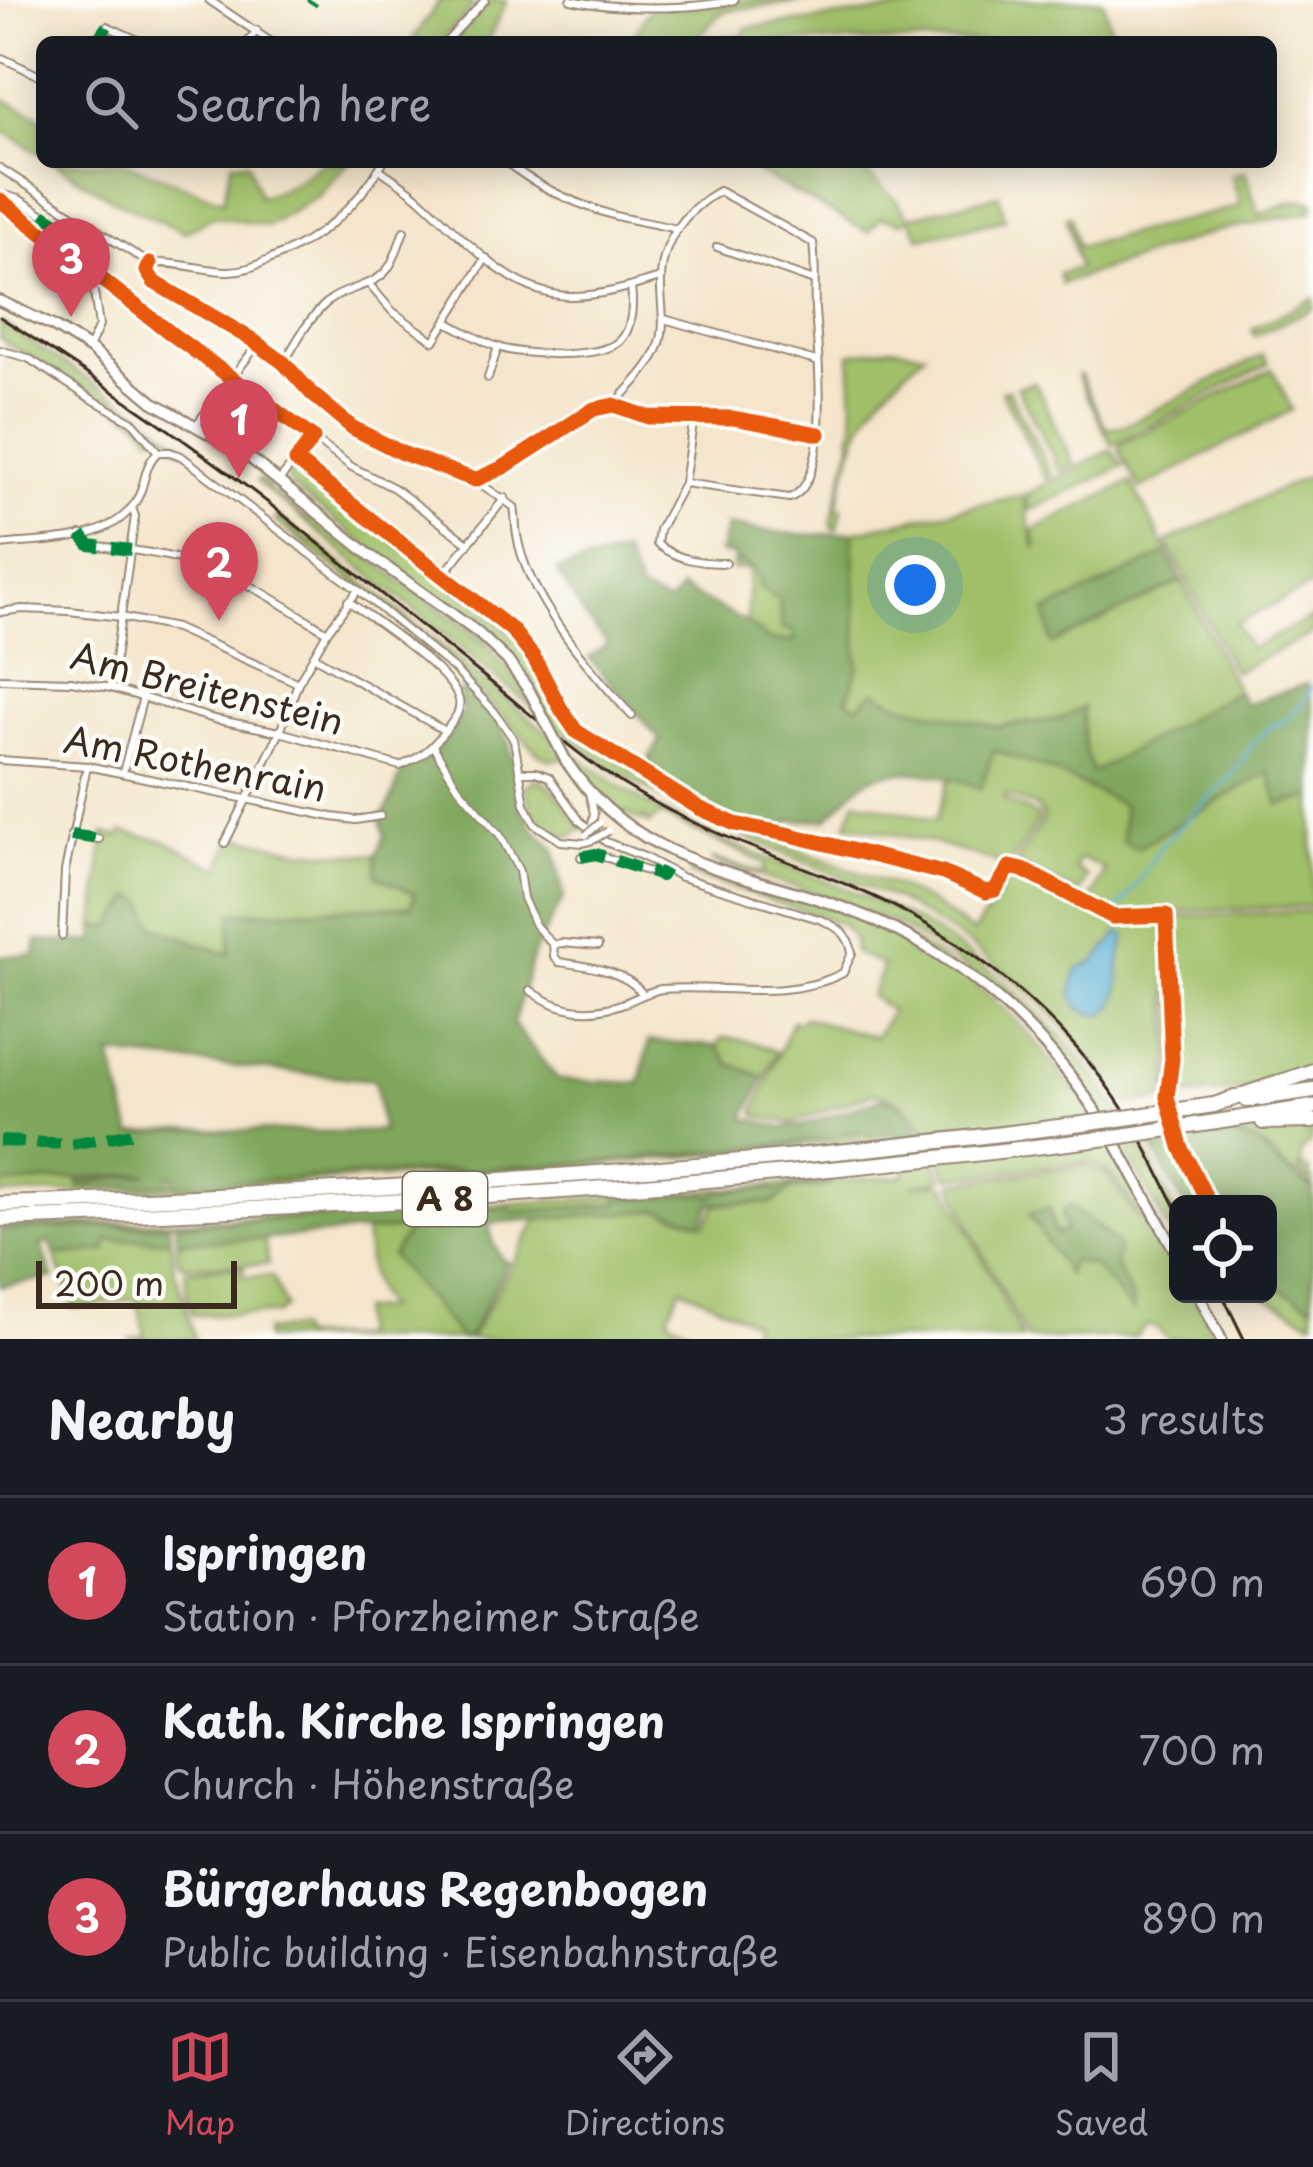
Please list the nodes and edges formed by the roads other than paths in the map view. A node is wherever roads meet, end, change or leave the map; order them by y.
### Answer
1 (209, 0) edge
2 (485, 0) edge
3 (571, 0) edge
4 (734, 0) edge
5 (257, 30) junction
6 (100, 36) edge
7 (129, 36) edge
8 (252, 36) edge
9 (264, 36) edge
10 (452, 36) edge
11 (0, 57) edge
12 (36, 74) edge
13 (0, 168) edge
14 (379, 168) edge
15 (383, 168) edge
16 (515, 168) edge
17 (0, 197) edge
18 (676, 229) junction
19 (404, 231) dead end
20 (717, 247) dead end
21 (486, 258) junction
22 (150, 264) junction
23 (91, 272) junction
24 (660, 278) junction
25 (814, 281) junction
26 (368, 283) junction
27 (631, 287) junction
28 (0, 301) edge
29 (664, 319) junction
30 (447, 322) junction
31 (258, 344) junction
32 (498, 347) junction
33 (89, 348) junction
34 (0, 350) edge
35 (818, 362) junction
36 (284, 363) junction
37 (488, 378) dead end
38 (232, 379) junction
39 (614, 405) junction
40 (694, 417) junction
41 (196, 425) junction
42 (819, 434) junction
43 (313, 438) junction
44 (158, 452) junction
45 (296, 461) junction
46 (475, 480) junction
47 (279, 481) junction
48 (684, 483) junction
49 (505, 498) junction
50 (132, 508) junction
51 (81, 536) junction
52 (469, 543) junction
53 (0, 545) edge
54 (130, 550) junction
55 (726, 563) dead end
56 (444, 574) junction
57 (358, 590) junction
58 (348, 601) junction
59 (0, 612) edge
60 (121, 617) junction
61 (327, 632) junction
62 (525, 644) dead end
63 (313, 656) junction
64 (0, 679) edge
65 (298, 683) junction
66 (111, 688) junction
67 (143, 697) junction
68 (632, 716) dead end
69 (445, 730) junction
70 (280, 732) junction
71 (433, 746) junction
72 (0, 760) edge
73 (87, 766) junction
74 (123, 772) junction
75 (521, 772) junction
76 (589, 793) junction
77 (246, 798) junction
78 (610, 814) junction
79 (380, 816) dead end
80 (597, 821) junction
81 (621, 823) junction
82 (71, 835) junction
83 (590, 835) junction
84 (99, 839) dead end
85 (225, 843) dead end
86 (581, 857) dead end
87 (665, 869) junction
88 (62, 936) dead end
89 (553, 945) junction
90 (598, 946) dead end
91 (530, 990) dead end
92 (642, 993) junction
93 (1313, 1071) edge
94 (1313, 1090) edge
95 (1214, 1106) junction
96 (1313, 1107) edge
97 (1313, 1121) edge
98 (1216, 1122) junction
99 (0, 1204) edge
100 (0, 1219) edge
101 (1169, 1240) edge
102 (1203, 1303) edge
103 (1221, 1339) edge

1 - 5 street
2 - 10 street
3 - 4 street
5 - 8 street
5 - 9 street
6 - 7 street
11 - 12 street
13 - 22 street
14 - 22 street
15 - 21 street
16 - 18 street
17 - 23 street
17 - 23 street
18 - 24 street
18 - 25 street
19 - 26 street
20 - 25 street
21 - 27 street
21 - 30 street
22 - 31 street
23 - 33 street
23 - 38 street
24 - 27 street
24 - 29 street
25 - 35 street
26 - 30 street
26 - 36 street
27 - 32 street
28 - 33 main road
29 - 35 street
29 - 39 street
30 - 32 street
31 - 36 street
31 - 38 street
32 - 37 street
33 - 41 main road
34 - 44 street
35 - 42 street
36 - 46 street
38 - 41 street
38 - 43 street
39 - 40 street
39 - 46 street
40 - 42 street
40 - 48 street
41 - 47 main road
42 - 48 street
43 - 45 street
43 - 52 street
44 - 50 street
44 - 57 street
45 - 47 street
45 - 56 street
46 - 49 street
47 - 76 main road, bridge
48 - 55 street
49 - 52 street
49 - 68 street
50 - 51 street
50 - 54 street
51 - 53 street
51 - 54 street
52 - 56 street
54 - 60 street
54 - 61 street
56 - 62 street
57 - 58 street
57 - 75 street
58 - 61 street
58 - 69 street
59 - 60 street
60 - 65 street
60 - 66 street
61 - 63 street
63 - 65 street
63 - 69 street
64 - 66 street, Am Breitenstein
65 - 70 street
66 - 67 street, Am Breitenstein
67 - 70 street, Am Breitenstein
67 - 74 street
69 - 71 street
70 - 71 street, Am Breitenstein
70 - 77 street
71 - 89 street
72 - 73 street, Am Rothenrain
73 - 74 street, Am Rothenrain
73 - 82 street
74 - 77 street, Am Rothenrain
75 - 83 street
75 - 87 street
76 - 78 main road
76 - 80 street
77 - 79 street, Am Rothenrain
77 - 85 street
78 - 80 street
78 - 81 main road
80 - 83 street, bridge
81 - 83 street, bridge
81 - 101 main road
82 - 84 street
82 - 88 street
86 - 87 street
87 - 92 street
89 - 90 street
89 - 92 street
91 - 92 street
93 - 95 highway
94 - 95 highway, A 8
95 - 99 highway, A 8, bridge
96 - 98 highway, A 8
97 - 98 highway
98 - 100 highway, A 8, bridge
102 - 103 main road

